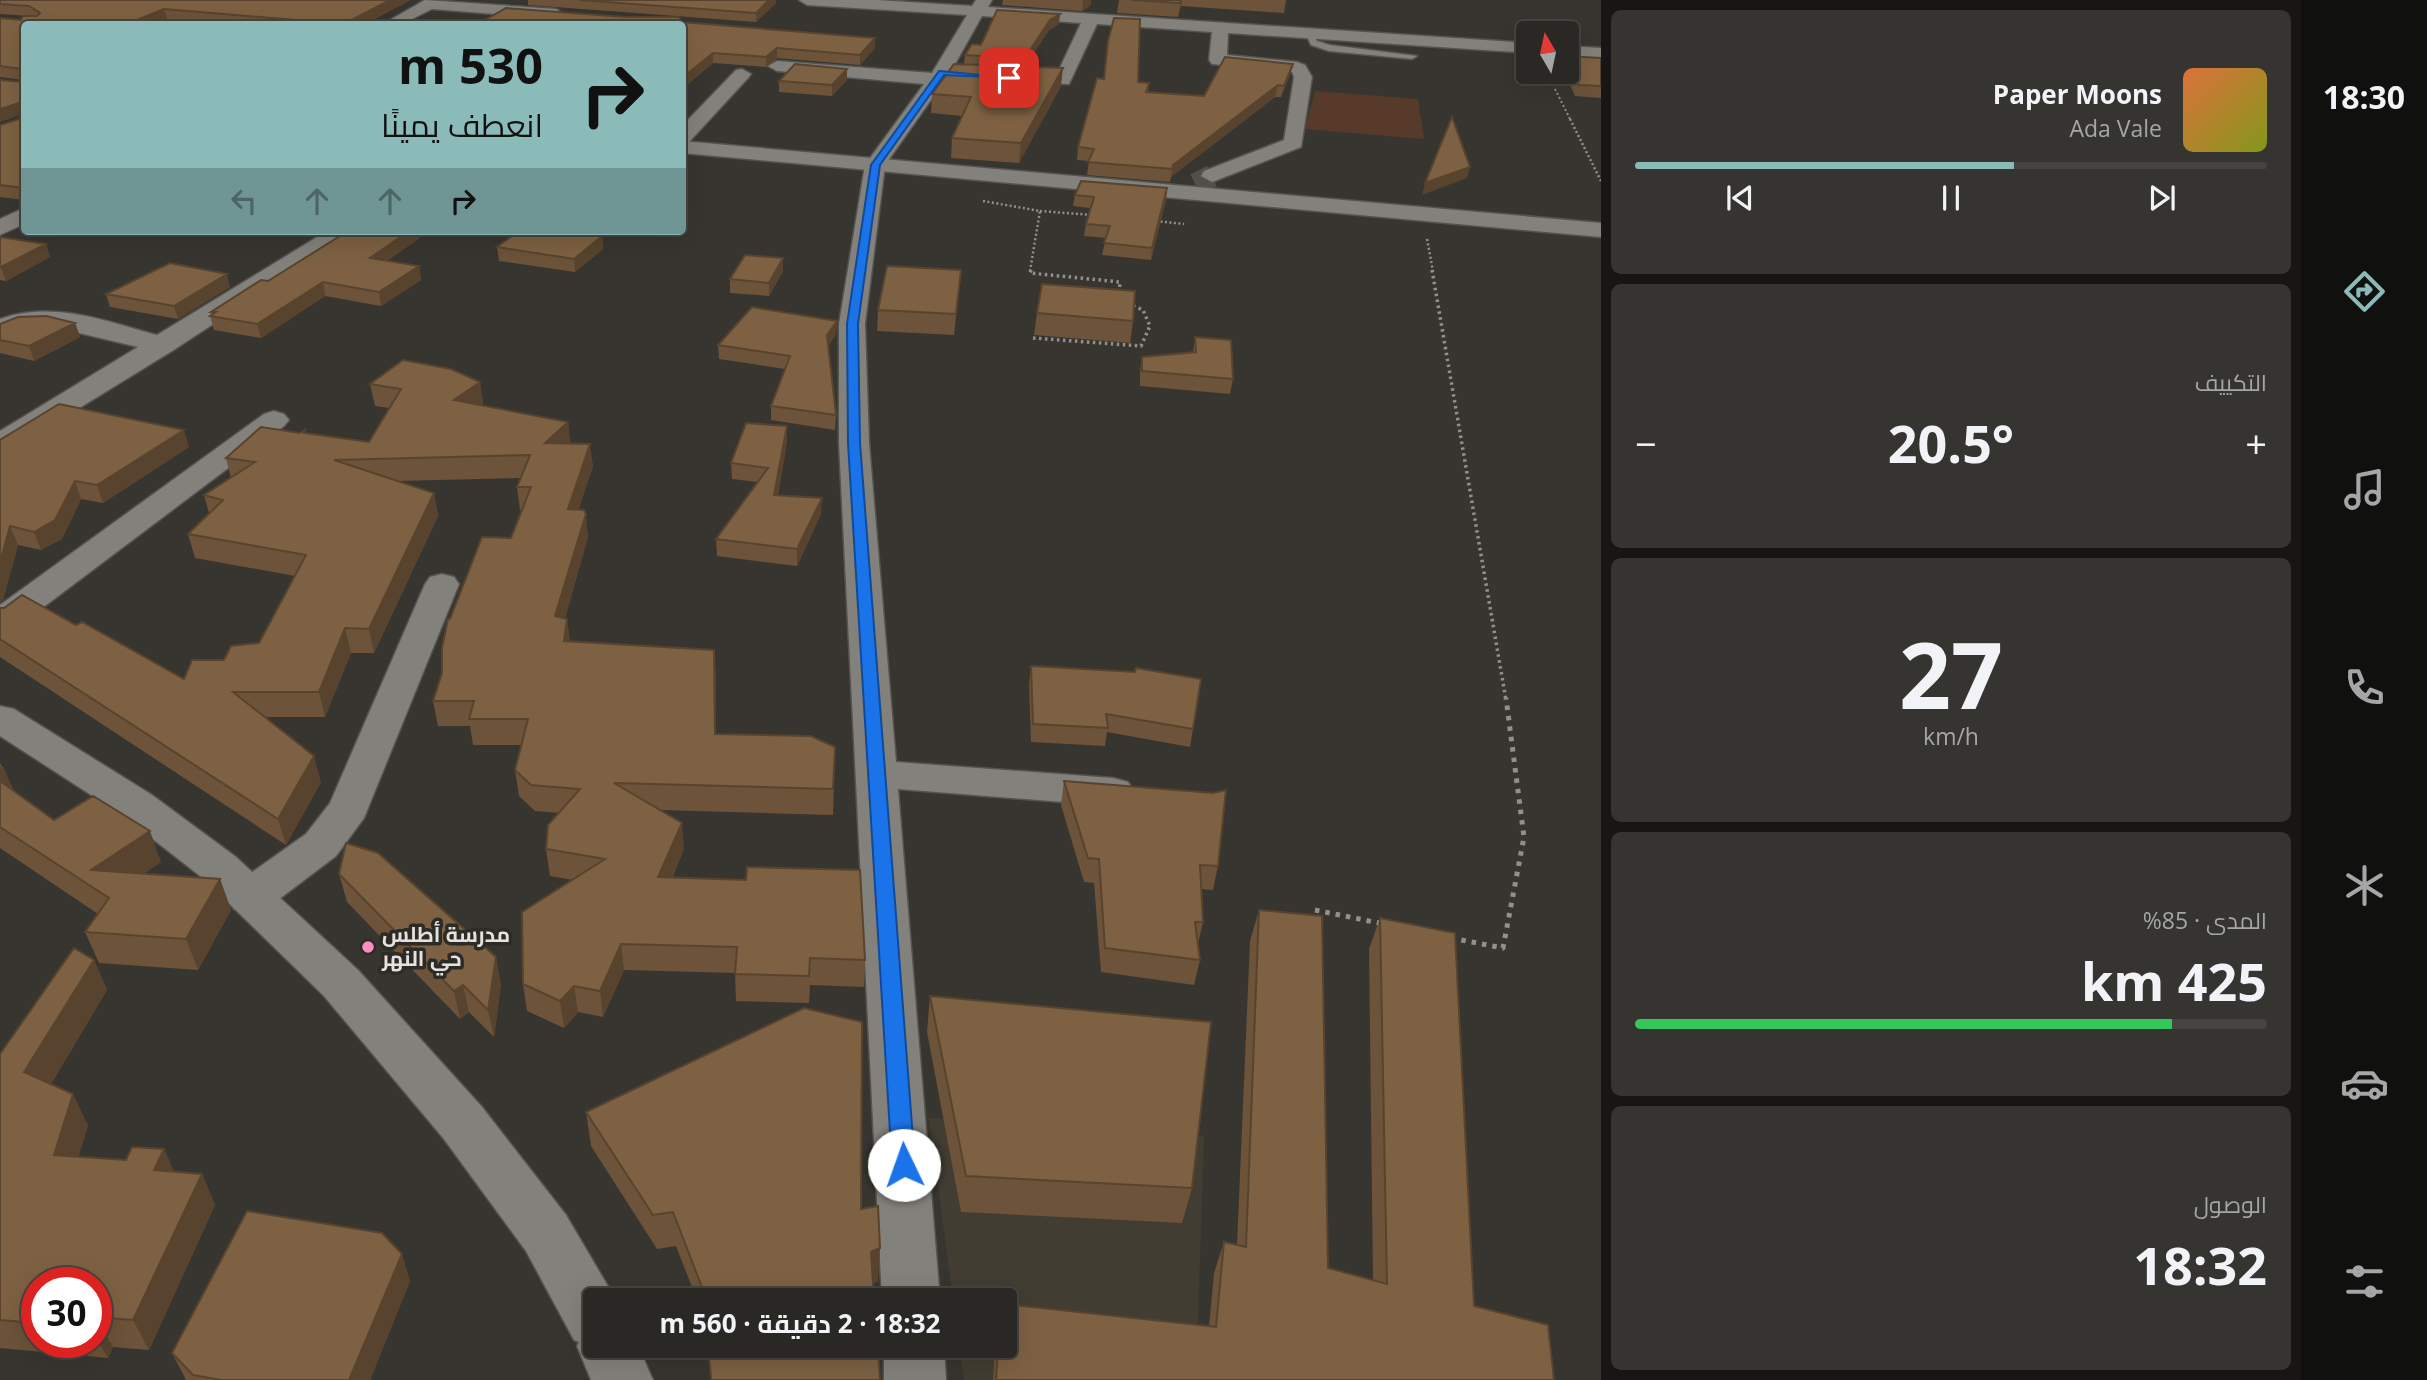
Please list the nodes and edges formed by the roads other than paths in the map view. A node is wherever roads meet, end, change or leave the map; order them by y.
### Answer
1 (807, 0) edge
2 (433, 2) edge
3 (979, 6) edge
4 (579, 16) edge
5 (1091, 20) junction
6 (397, 21) edge
7 (1220, 28) junction
8 (1308, 34) junction
9 (1516, 47) edge
10 (1579, 52) edge
11 (1601, 53) edge
12 (1412, 56) dead end
13 (777, 65) edge
14 (742, 74) edge
15 (967, 75) edge
16 (938, 76) junction
17 (992, 77) edge
18 (686, 134) edge
19 (686, 147) edge
20 (875, 165) junction
21 (1194, 185) junction
22 (21, 217) edge
23 (0, 228) edge
24 (1601, 230) edge
25 (337, 235) edge
26 (0, 328) edge
27 (162, 345) junction
28 (274, 420) dead end
29 (0, 444) edge
30 (442, 584) dead end
31 (0, 622) edge
32 (0, 718) edge
33 (878, 774) junction
34 (1153, 795) edge
35 (250, 897) junction
36 (910, 1288) edge
37 (583, 1299) edge
38 (612, 1358) edge
39 (914, 1358) edge
40 (622, 1380) edge
41 (915, 1380) edge

1 - 3 street
2 - 4 street
2 - 6 street
3 - 5 street
3 - 16 street
5 - 7 street
5 - 17 street
7 - 8 street
7 - 21 street
8 - 9 street
8 - 12 lane
10 - 11 street
13 - 16 street
14 - 18 street
15 - 16 street
16 - 20 street
19 - 20 street
20 - 21 street
20 - 33 street
21 - 24 street
22 - 23 street
25 - 27 street
26 - 27 street
27 - 29 street
28 - 31 street
30 - 35 street
32 - 35 street
33 - 34 street
33 - 36 street
35 - 37 street
38 - 40 street
39 - 41 street

